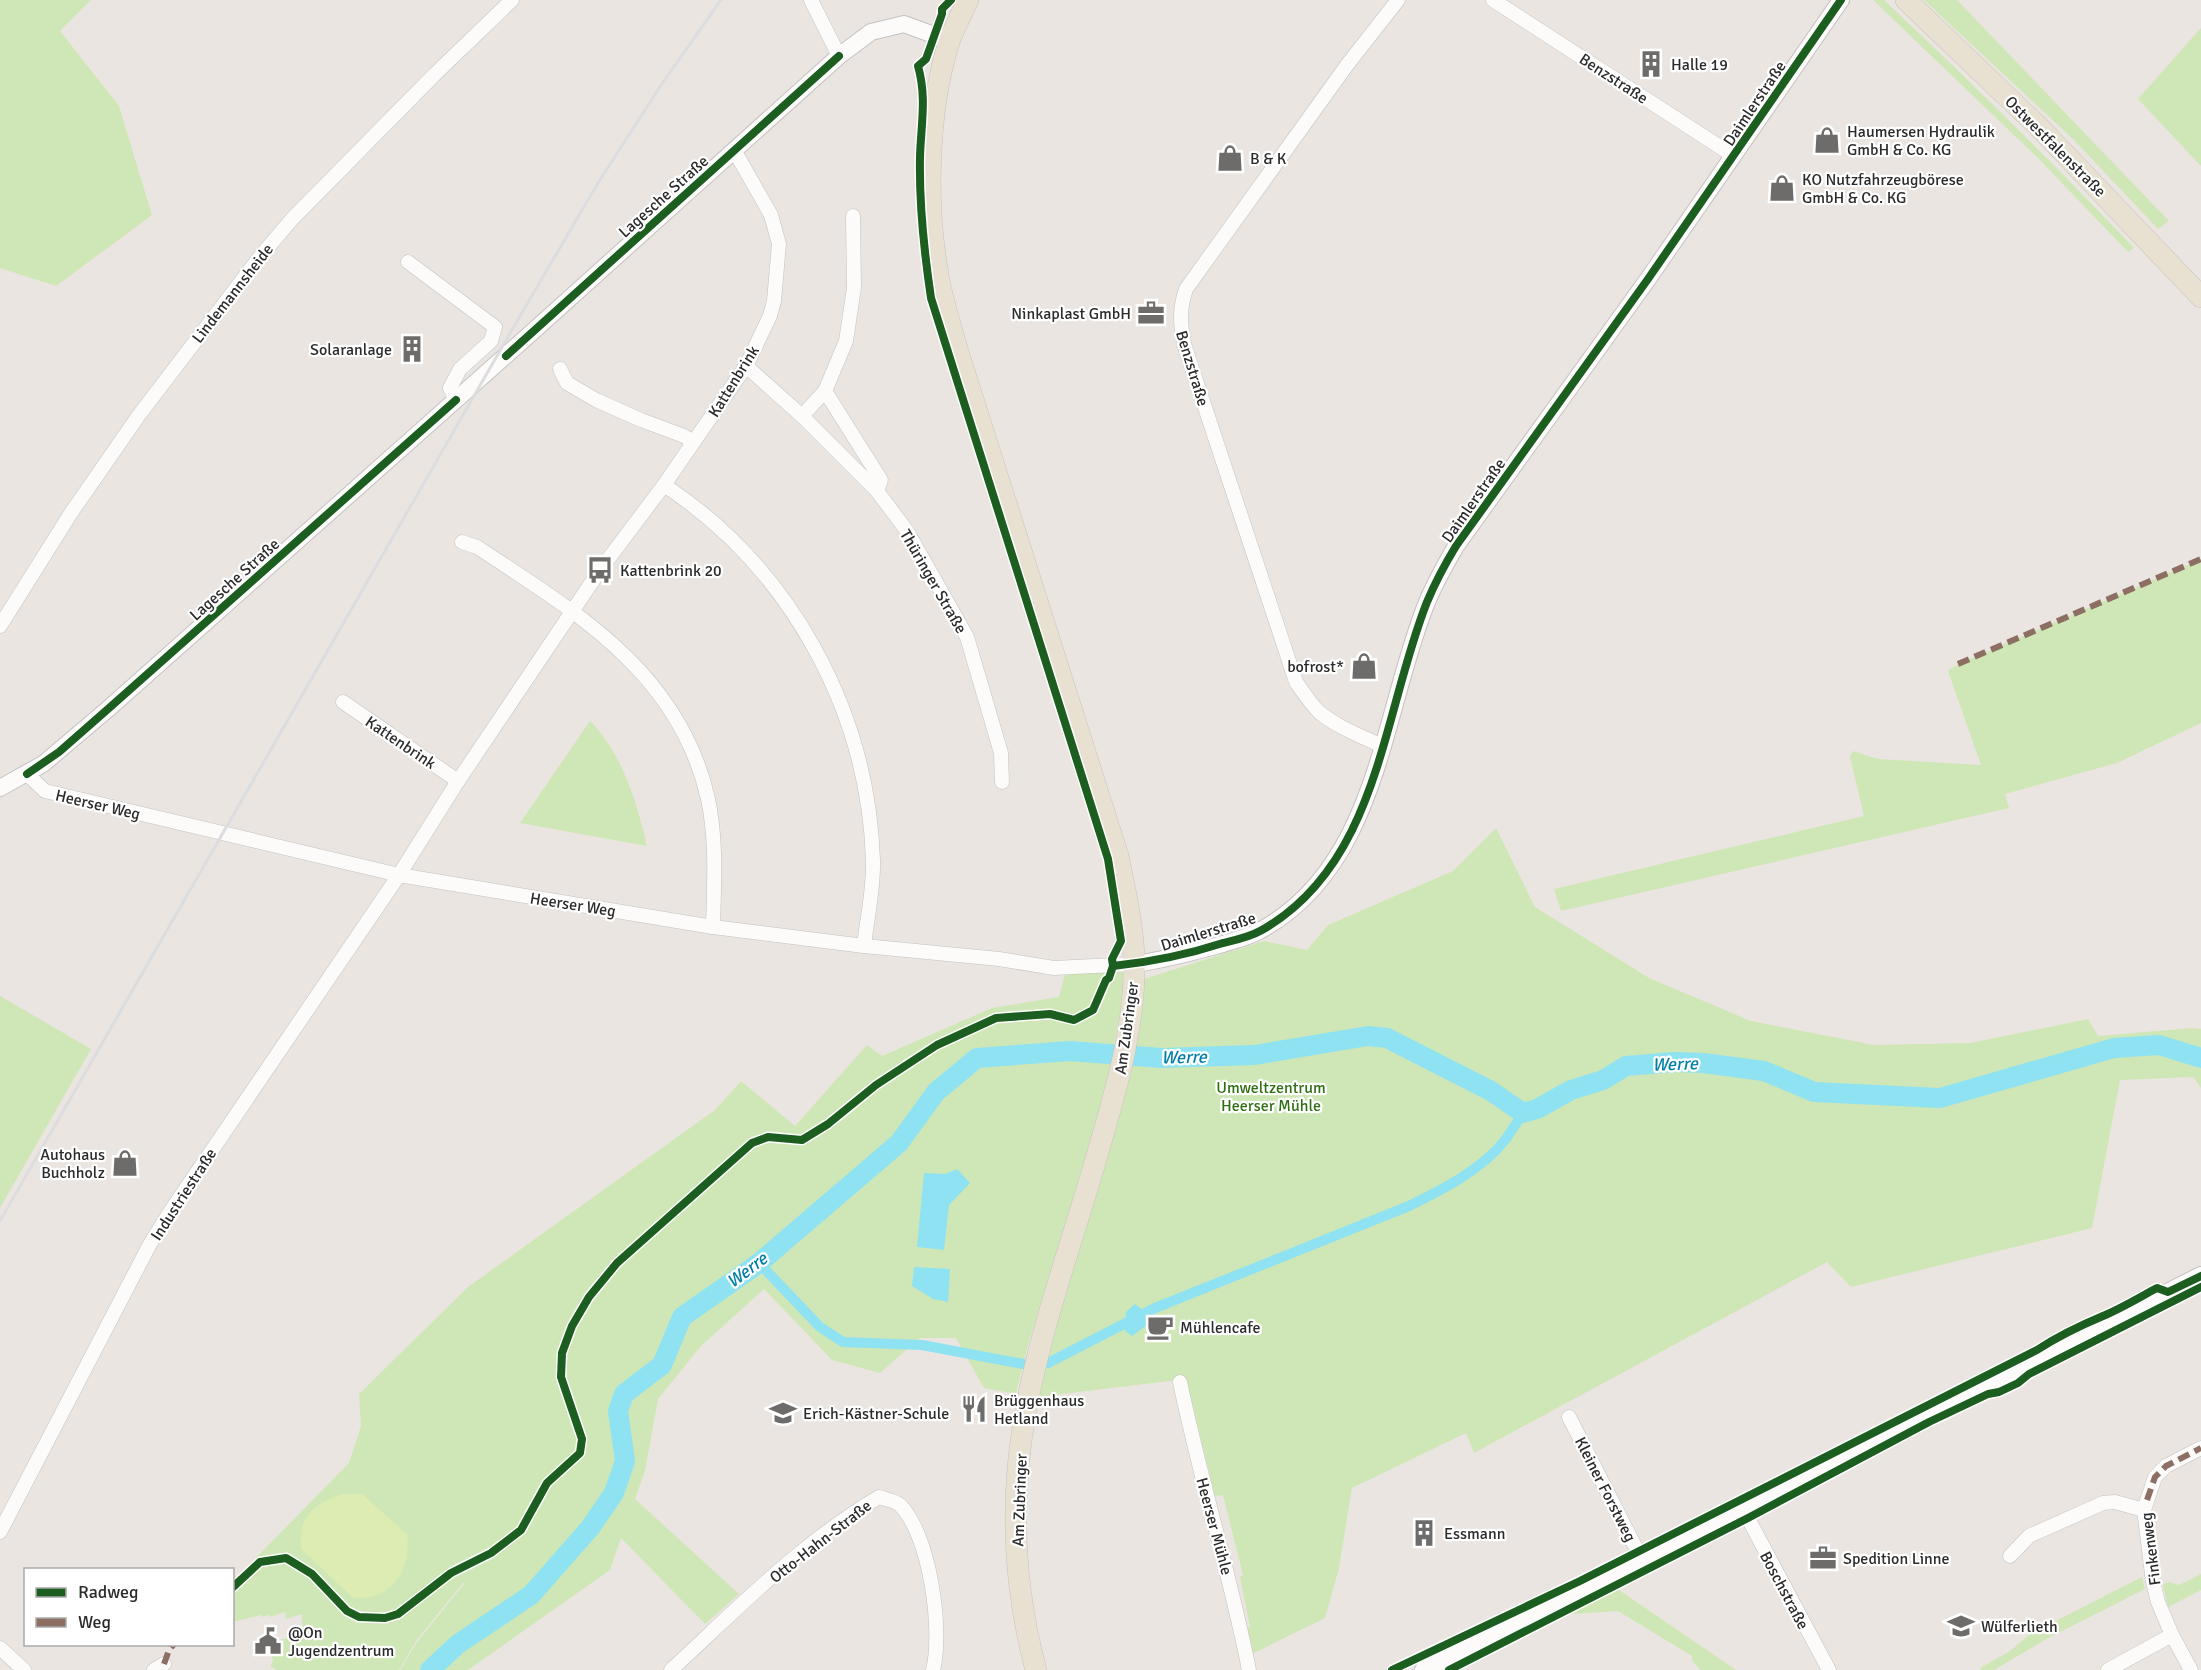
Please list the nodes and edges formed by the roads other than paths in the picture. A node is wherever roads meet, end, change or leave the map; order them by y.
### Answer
1 (512, 0) edge
2 (811, 0) edge
3 (968, 0) edge
4 (1398, 0) edge
5 (1493, 0) edge
6 (1841, 0) edge
7 (1906, 0) edge
8 (950, 41) junction
9 (839, 56) junction
10 (734, 150) junction
11 (1734, 156) junction
12 (853, 216) dead end
13 (408, 262) dead end
14 (2201, 297) edge
15 (746, 366) junction
16 (560, 369) dead end
17 (825, 392) junction
18 (456, 400) junction
19 (802, 416) junction
20 (693, 442) junction
21 (664, 486) junction
22 (877, 491) junction
23 (462, 542) dead end
24 (573, 610) junction
25 (0, 626) edge
26 (344, 702) dead end
27 (1382, 746) junction
28 (27, 774) junction
29 (459, 781) junction
30 (1002, 782) dead end
31 (0, 788) edge
32 (399, 876) junction
33 (712, 927) junction
34 (864, 946) junction
35 (1134, 964) junction
36 (2201, 1276) edge
37 (1180, 1382) dead end
38 (1569, 1417) dead end
39 (2201, 1448) edge
40 (1743, 1509) junction
41 (2144, 1510) junction
42 (0, 1532) edge
43 (2010, 1556) dead end
44 (1642, 1560) junction
45 (2172, 1635) junction
46 (0, 1648) edge
47 (1444, 1666) edge
48 (24, 1670) edge
49 (671, 1670) edge
50 (933, 1670) edge
51 (1036, 1670) edge
52 (1249, 1670) edge
53 (1424, 1670) edge
54 (1829, 1670) edge
55 (2108, 1670) edge
56 (2192, 1670) edge

1 - 25 street, Lindemannsheide
2 - 9 street
3 - 8 main road, Am Zubringer
4 - 27 street, Benzstraße
5 - 11 street, Benzstraße
6 - 11 street, Daimlerstraße
7 - 14 main road, Ostwestfalenstraße
8 - 9 street, Lagesche Straße
8 - 35 main road, Am Zubringer
9 - 10 street, Lagesche Straße
10 - 15 street, Kattenbrink
10 - 18 street, Lagesche Straße
11 - 27 street, Daimlerstraße
12 - 17 street
13 - 18 street
15 - 19 street, Thüringer Straße
15 - 20 street, Kattenbrink
16 - 20 street
17 - 19 street
17 - 22 street, Thüringer Straße
18 - 28 street, Lagesche Straße
19 - 22 street, Thüringer Straße
20 - 21 street, Kattenbrink
21 - 24 street, Kattenbrink
21 - 34 street
22 - 30 street, Thüringer Straße
23 - 24 street
24 - 29 street, Kattenbrink
24 - 33 street
26 - 29 street, Kattenbrink
27 - 35 street, Daimlerstraße
28 - 31 street, Lagesche Straße
28 - 32 street, Heerser Weg
29 - 32 street, Kattenbrink
32 - 33 street, Heerser Weg
32 - 42 street, Industriestraße
33 - 34 street, Heerser Weg
34 - 35 street, Heerser Weg
35 - 51 main road, Am Zubringer
36 - 40 main road
37 - 52 street, Heerser Mühle
38 - 44 street, Kleiner Forstweg
39 - 41 street, Finkenweg
40 - 44 main road
40 - 54 street, Boschstraße
41 - 43 street
41 - 45 street, Finkenweg
44 - 47 main road
45 - 55 street
45 - 56 street, Finkenweg
46 - 48 street
47 - 53 main road
49 - 50 street, Otto-Hahn-Straße

